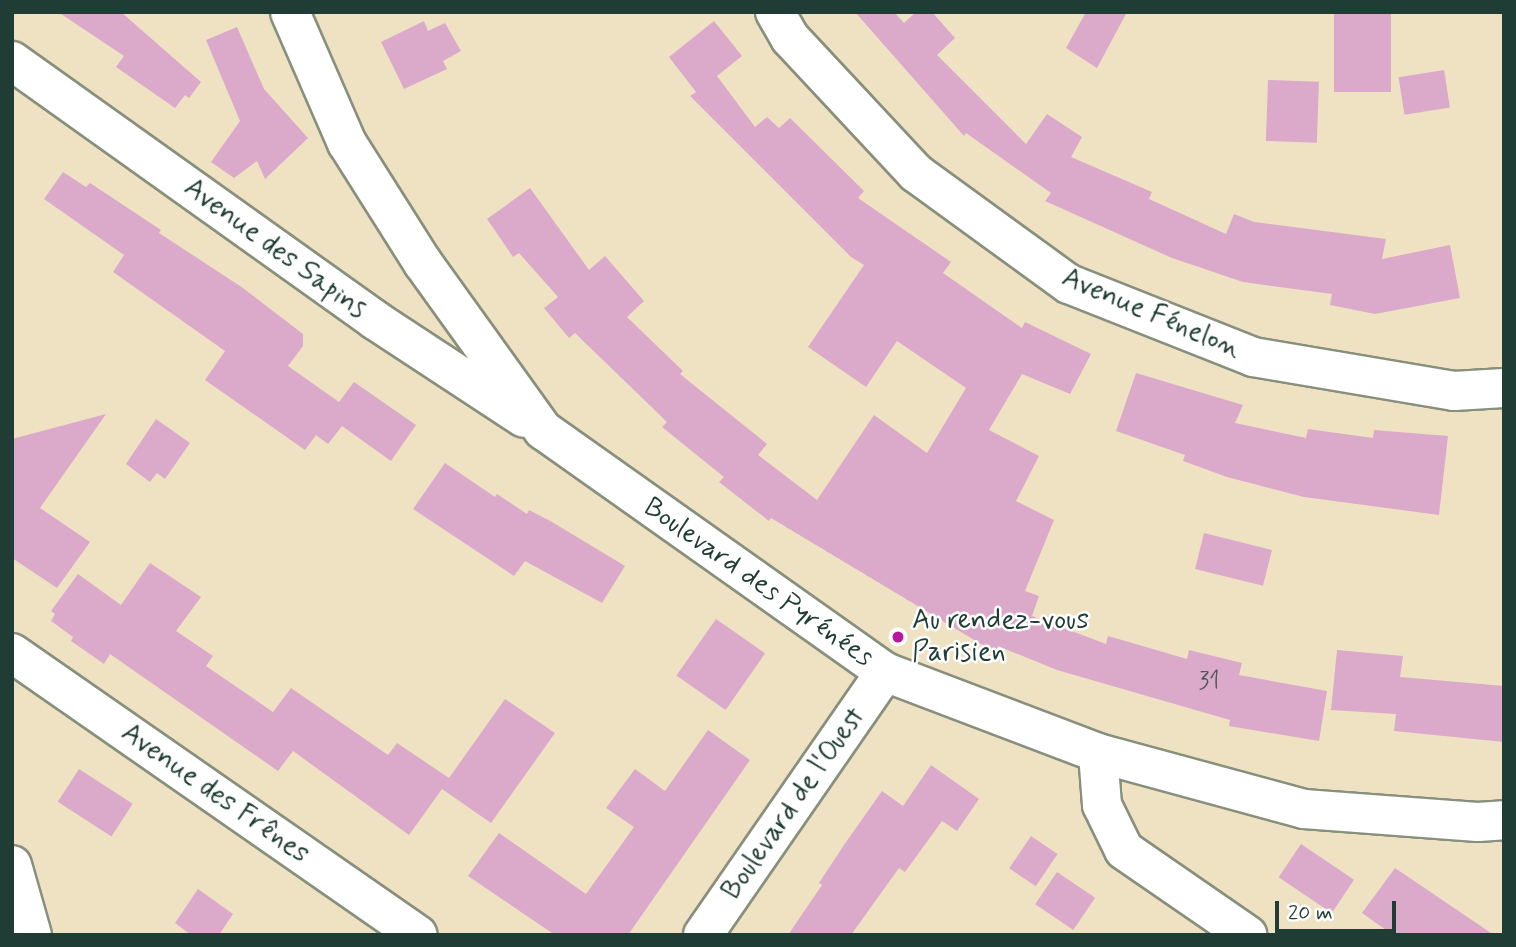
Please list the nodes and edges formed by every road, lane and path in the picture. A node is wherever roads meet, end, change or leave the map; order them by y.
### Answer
1 (290, 12) edge
2 (775, 12) edge
3 (12, 61) edge
4 (1504, 388) edge
5 (543, 430) junction
6 (12, 653) edge
7 (885, 673) junction
8 (1098, 753) junction
9 (1504, 820) edge
10 (12, 866) edge
11 (32, 935) edge
12 (418, 935) edge
13 (703, 935) edge
14 (1247, 935) edge

1 - 5 street, Boulevard des Pyrénées
2 - 4 street, Avenue Fénelon
3 - 5 street, Avenue des Sapins
5 - 7 street, Boulevard des Pyrénées
6 - 12 street, Avenue des Frênes
7 - 8 street, Boulevard des Pyrénées
7 - 13 street, Boulevard de l'Ouest
8 - 9 street, Boulevard des Pyrénées
8 - 14 street
10 - 11 street

